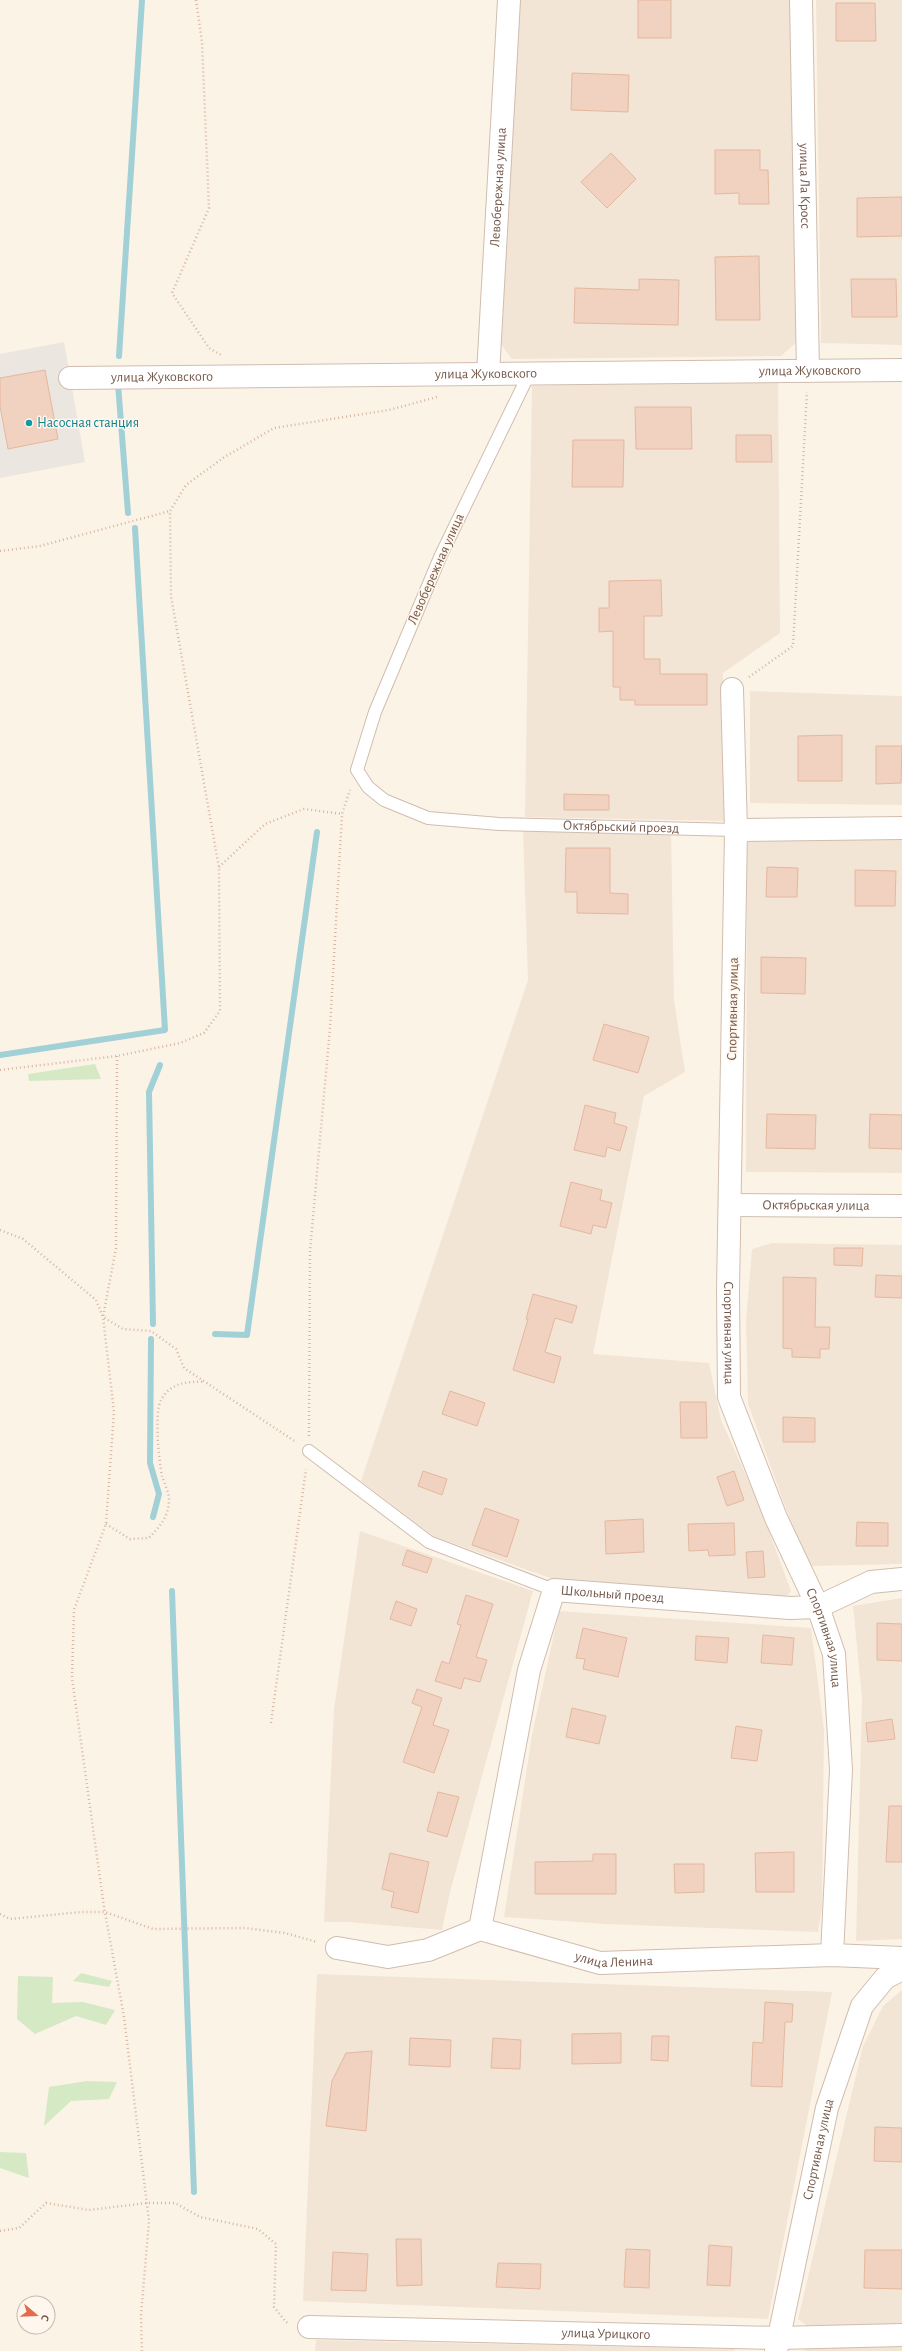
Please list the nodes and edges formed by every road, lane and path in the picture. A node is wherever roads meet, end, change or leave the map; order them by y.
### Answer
1 (196, 0) edge
2 (509, 0) edge
3 (801, 0) edge
4 (222, 355) dead end
5 (902, 370) edge
6 (808, 371) junction
7 (488, 374) junction
8 (529, 374) junction
9 (70, 378) dead end
10 (439, 396) dead end
11 (170, 511) junction
12 (0, 551) edge
13 (732, 689) joint
14 (357, 770) junction
15 (342, 814) junction
16 (902, 828) edge
17 (736, 830) junction
18 (219, 868) junction
19 (117, 1056) junction
20 (0, 1070) edge
21 (731, 1205) junction
22 (902, 1206) edge
23 (0, 1230) edge
24 (104, 1317) junction
25 (207, 1382) junction
26 (309, 1451) junction
27 (106, 1524) junction
28 (902, 1579) edge
29 (554, 1590) junction
30 (818, 1607) junction
31 (271, 1723) dead end
32 (105, 1912) junction
33 (0, 1914) edge
34 (480, 1928) junction
35 (337, 1948) joint
36 (832, 1955) junction
37 (902, 1958) edge
38 (902, 1969) edge
39 (147, 2203) junction
40 (0, 2231) edge
41 (309, 2327) joint
42 (902, 2335) edge
43 (777, 2345) edge
44 (142, 2351) edge

1 - 4 path
2 - 7 street, Левобережная улица
3 - 6 street, улица Ла Кросс
5 - 6 street, улица Жуковского
6 - 8 street, улица Жуковского
6 - 13 path
7 - 8 street, улица Жуковского
7 - 9 street, улица Жуковского
8 - 14 lane, Левобережная улица
10 - 11 path
11 - 12 path
11 - 18 path
13 - 17 street, Спортивная улица
14 - 15 path
14 - 17 lane, Октябрьский проезд
15 - 18 path
15 - 26 path
16 - 17 street, Октябрьский проезд
17 - 21 street, Спортивная улица
18 - 19 path
19 - 20 path
19 - 24 path
21 - 22 street, Октябрьская улица
21 - 30 street, Спортивная улица
23 - 24 path
24 - 25 path
24 - 27 path
25 - 26 path
25 - 27 path
26 - 29 lane, Школьный проезд
26 - 31 path
27 - 32 path
28 - 30 street, Школьный проезд
29 - 30 street, Школьный проезд
29 - 34 street
30 - 36 street, Спортивная улица
32 - 33 path
32 - 35 path
32 - 39 path
34 - 35 street
34 - 36 street, улица Ленина
36 - 37 street, улица Ленина
38 - 43 street, Спортивная улица
39 - 40 path
39 - 41 path
39 - 44 path
41 - 43 street, улица Урицкого
42 - 43 street, улица Урицкого

